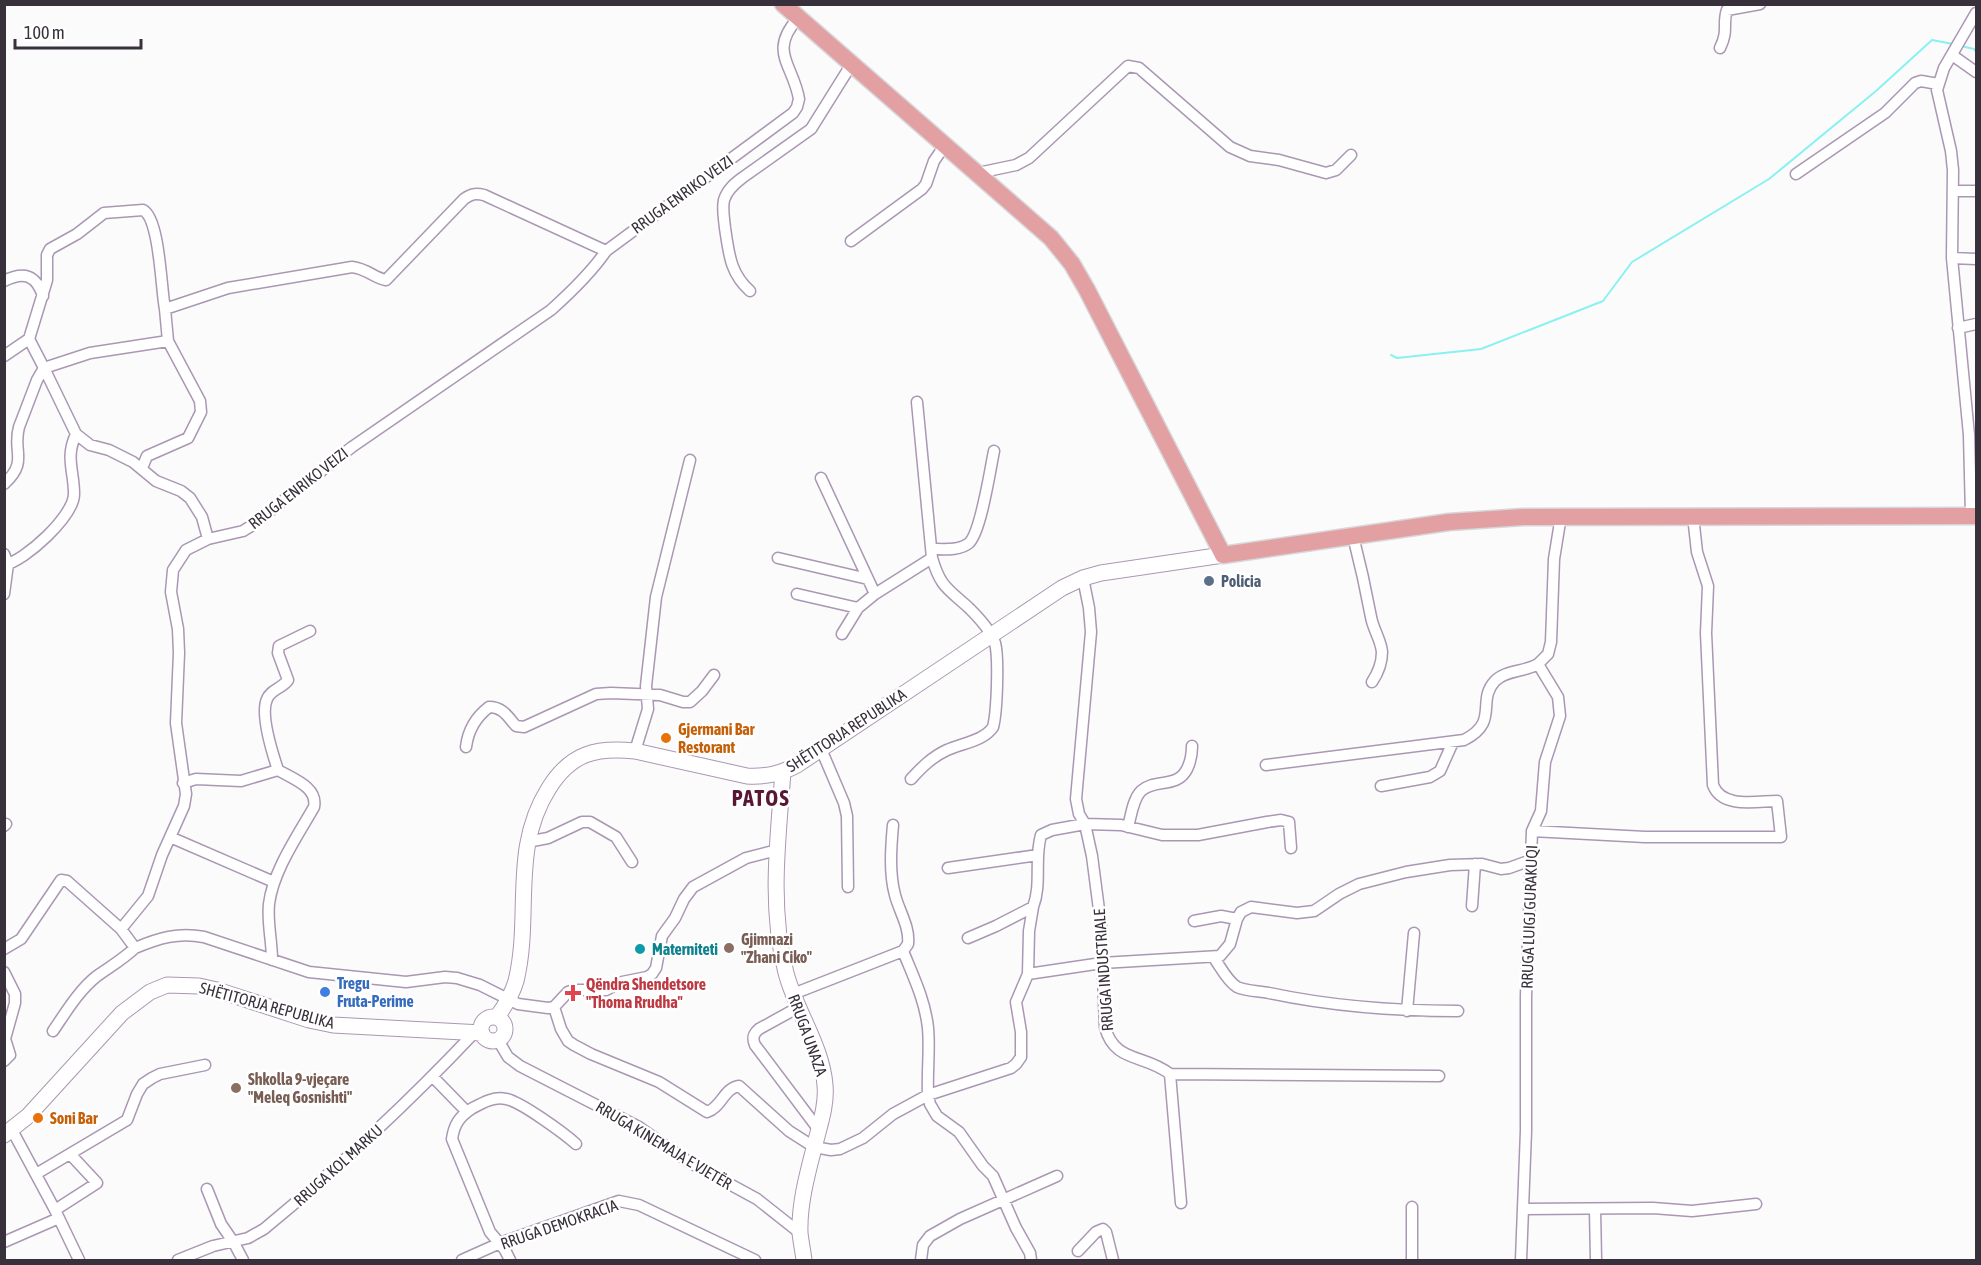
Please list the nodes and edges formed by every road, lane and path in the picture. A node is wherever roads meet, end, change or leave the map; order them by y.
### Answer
1 (783, 4) edge
2 (1760, 4) edge
3 (1977, 13) edge
4 (798, 18) junction
5 (1720, 48) dead end
6 (1955, 49) junction
7 (851, 65) junction
8 (1977, 72) edge
9 (1938, 84) junction
10 (945, 145) junction
11 (1351, 155) dead end
12 (978, 173) junction
13 (1796, 174) dead end
14 (1954, 191) junction
15 (1977, 191) edge
16 (851, 241) dead end
17 (606, 251) junction
18 (1952, 258) junction
19 (1977, 259) edge
20 (4, 281) edge
21 (750, 291) dead end
22 (43, 296) junction
23 (165, 309) junction
24 (1977, 324) edge
25 (1958, 328) junction
26 (28, 339) junction
27 (168, 341) junction
28 (4, 356) edge
29 (44, 368) junction
30 (917, 402) dead end
31 (76, 434) junction
32 (994, 451) dead end
33 (690, 460) dead end
34 (142, 468) junction
35 (821, 478) dead end
36 (4, 484) edge
37 (1562, 516) junction
38 (1693, 516) junction
39 (1974, 516) edge
40 (1353, 536) junction
41 (208, 539) junction
42 (932, 554) junction
43 (1223, 555) junction
44 (778, 558) dead end
45 (6, 561) edge
46 (1083, 578) junction
47 (868, 579) junction
48 (4, 594) edge
49 (797, 594) dead end
50 (875, 594) junction
51 (858, 608) junction
52 (310, 631) dead end
53 (842, 634) dead end
54 (991, 634) junction
55 (1539, 664) junction
56 (714, 675) dead end
57 (1372, 682) dead end
58 (647, 694) junction
59 (1453, 742) junction
60 (1192, 746) dead end
61 (466, 747) dead end
62 (820, 749) junction
63 (635, 751) junction
64 (1266, 765) dead end
65 (278, 770) junction
66 (783, 772) junction
67 (911, 779) dead end
68 (183, 783) junction
69 (1381, 786) dead end
70 (1085, 824) junction
71 (893, 825) dead end
72 (1128, 827) junction
73 (1533, 831) junction
74 (170, 837) junction
75 (527, 842) junction
76 (1291, 848) dead end
77 (777, 850) junction
78 (1038, 855) junction
79 (1531, 860) junction
80 (632, 861) dead end
81 (1475, 864) junction
82 (948, 868) dead end
83 (274, 882) junction
84 (848, 887) dead end
85 (1472, 906) dead end
86 (1034, 908) junction
87 (1237, 919) junction
88 (1194, 921) dead end
89 (121, 929) junction
90 (1414, 933) dead end
91 (968, 938) dead end
92 (135, 948) junction
93 (4, 949) edge
94 (903, 951) junction
95 (1214, 958) junction
96 (272, 960) junction
97 (1102, 963) junction
98 (4, 972) edge
99 (1028, 974) junction
100 (509, 999) junction
101 (796, 1000) junction
102 (555, 1007) junction
103 (1407, 1011) junction
104 (1458, 1011) dead end
105 (497, 1017) junction
106 (53, 1031) dead end
107 (478, 1033) junction
108 (498, 1040) junction
109 (7, 1058) edge
110 (205, 1065) dead end
111 (1170, 1074) junction
112 (1438, 1076) dead end
113 (433, 1077) junction
114 (928, 1095) junction
115 (467, 1112) junction
116 (819, 1130) junction
117 (8, 1132) edge
118 (576, 1144) dead end
119 (814, 1147) junction
120 (70, 1154) junction
121 (36, 1173) junction
122 (1057, 1176) dead end
123 (207, 1190) dead end
124 (1004, 1199) junction
125 (1181, 1203) dead end
126 (1756, 1204) dead end
127 (1412, 1207) dead end
128 (1523, 1209) junction
129 (1595, 1209) junction
130 (57, 1214) junction
131 (800, 1233) junction
132 (4, 1242) edge
133 (234, 1242) junction
134 (500, 1243) junction
135 (1078, 1251) dead end
136 (79, 1260) edge
137 (178, 1260) edge
138 (243, 1260) edge
139 (462, 1260) edge
140 (510, 1260) edge
141 (755, 1260) edge
142 (804, 1260) edge
143 (921, 1260) edge
144 (1031, 1260) edge
145 (1113, 1260) edge
146 (1412, 1260) edge
147 (1521, 1260) edge
148 (1596, 1260) edge

1 - 4 main road
2 - 5 street
3 - 6 street
4 - 7 main road
4 - 17 street, RRUGA ENRIKO VEIZI
6 - 8 street
6 - 9 street
7 - 10 main road
7 - 21 street
9 - 13 street
9 - 14 street
10 - 12 main road
10 - 16 street
11 - 12 street
12 - 43 main road
14 - 15 street
14 - 18 street
17 - 23 street
17 - 41 street, RRUGA ENRIKO VEIZI
18 - 19 street
18 - 25 street
20 - 22 street
22 - 23 street
22 - 26 street
23 - 27 street
24 - 25 street
25 - 39 street
26 - 28 street
26 - 29 street
27 - 29 street
27 - 34 street
29 - 31 street
29 - 36 street
30 - 42 street
31 - 34 street
31 - 45 street
32 - 42 street
33 - 58 street
34 - 41 street
35 - 47 street
37 - 38 main road
37 - 40 main road
37 - 55 street
38 - 39 main road
38 - 73 street
40 - 43 main road
40 - 57 street
41 - 68 street, RRUGA ENRIKO VEIZI
42 - 50 street
42 - 54 street
43 - 46 main road, SHËTITORJA REPUBLIKA
44 - 47 street
45 - 48 street
46 - 54 main road, SHËTITORJA REPUBLIKA
46 - 70 street, RRUGA INDUSTRIALE
47 - 50 street
49 - 51 street
50 - 51 street
51 - 53 street
52 - 65 street
54 - 62 main road, SHËTITORJA REPUBLIKA
54 - 67 street
55 - 59 street
55 - 73 street, RRUGA LUIGJ GURAKUQI
56 - 58 street
58 - 61 street
58 - 63 street
59 - 64 street
59 - 69 street
60 - 72 street
62 - 66 main road, SHËTITORJA REPUBLIKA
62 - 84 street
63 - 66 main road, SHËTITORJA REPUBLIKA
63 - 75 main road, SHËTITORJA REPUBLIKA
65 - 68 street
65 - 83 street
66 - 77 main road, RRUGA UNAZA
68 - 74 street, RRUGA ENRIKO VEIZI
70 - 72 street
70 - 78 street
70 - 97 street, RRUGA INDUSTRIALE
71 - 94 street
72 - 76 street
73 - 79 street, RRUGA LUIGJ GURAKUQI
74 - 83 street
74 - 89 street, RRUGA ENRIKO VEIZI
75 - 80 street
75 - 100 main road, SHËTITORJA REPUBLIKA
77 - 101 main road, RRUGA UNAZA
77 - 102 street
78 - 82 street
78 - 86 street
79 - 81 street
79 - 128 street, RRUGA LUIGJ GURAKUQI
81 - 85 street
81 - 87 street
83 - 96 street
86 - 91 street
86 - 99 street
87 - 88 street
87 - 95 street
89 - 92 street
89 - 93 street
90 - 103 street
92 - 96 street
92 - 106 street
94 - 101 street
94 - 114 street
95 - 97 street
95 - 103 street
96 - 100 street
97 - 99 street
97 - 111 street, RRUGA INDUSTRIALE
98 - 109 street
99 - 114 street
100 - 102 street
100 - 105 main road, SHËTITORJA REPUBLIKA
101 - 116 main road, RRUGA UNAZA
101 - 116 street
102 - 119 street
103 - 104 street
105 - 107 main road
105 - 108 main road
107 - 108 main road
107 - 113 street, RRUGA KOL MARKU
107 - 117 main road, SHËTITORJA REPUBLIKA
108 - 131 street, RRUGA KINEMAJA E VJETËR
110 - 120 street
111 - 112 street, RRUGA INDUSTRIALE
111 - 125 street
113 - 115 street
113 - 133 street, RRUGA KOL MARKU
114 - 119 street
114 - 124 street
115 - 118 street
115 - 134 street
116 - 119 main road, RRUGA UNAZA
117 - 121 street
119 - 131 main road, RRUGA UNAZA
120 - 121 street
120 - 130 street
121 - 130 street
122 - 124 street
123 - 133 street
124 - 143 street
124 - 144 street
126 - 129 street
127 - 146 street
128 - 129 street
128 - 147 street, RRUGA LUIGJ GURAKUQI
129 - 148 street
130 - 132 street
130 - 136 street
131 - 142 main road, RRUGA UNAZA
133 - 137 street, RRUGA KOL MARKU
133 - 138 street
134 - 139 street, RRUGA DEMOKRACIA
134 - 140 street
134 - 141 street, RRUGA DEMOKRACIA
135 - 145 street

